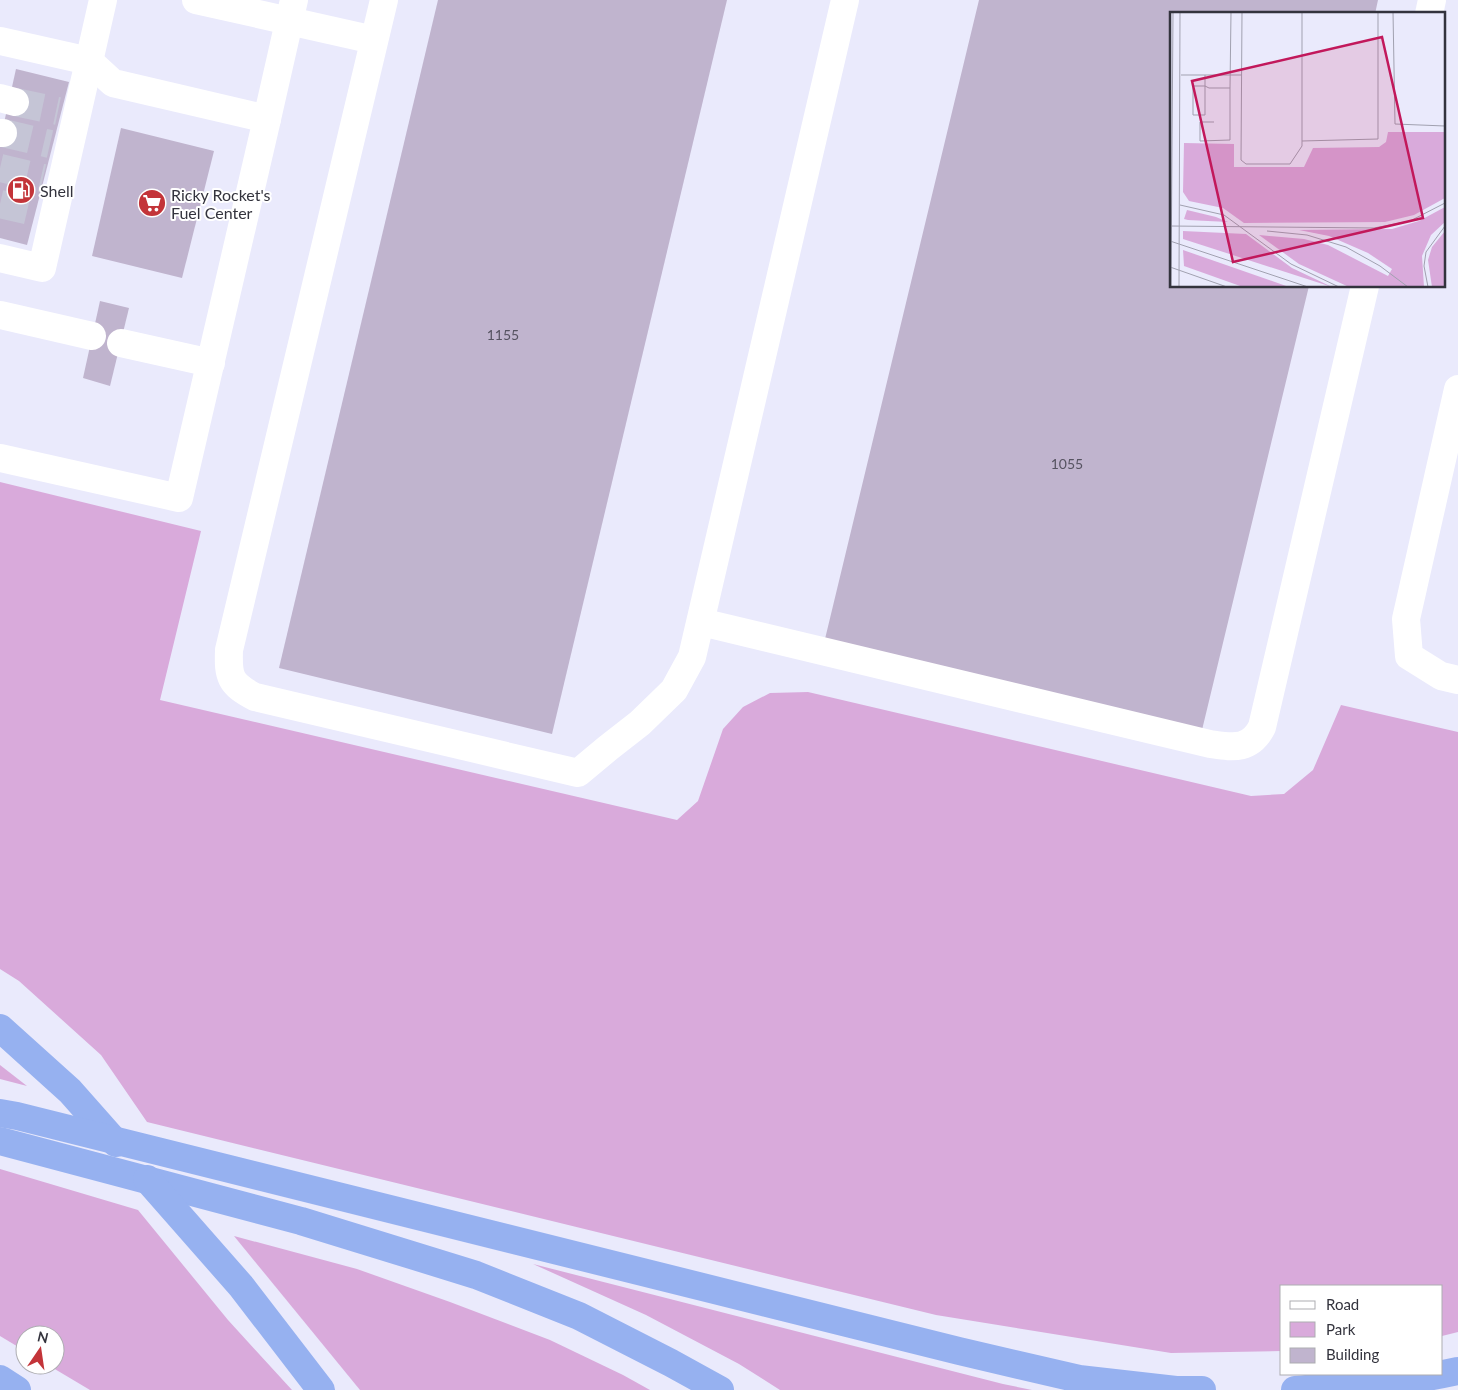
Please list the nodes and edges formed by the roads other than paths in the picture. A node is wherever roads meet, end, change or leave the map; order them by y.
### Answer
1 (103, 0) edge
2 (196, 0) edge
3 (384, 0) edge
4 (845, 0) edge
5 (291, 10) edge
6 (374, 40) junction
7 (0, 41) edge
8 (89, 61) junction
9 (267, 119) junction
10 (0, 258) edge
11 (1365, 288) edge
12 (0, 315) edge
13 (92, 336) dead end
14 (120, 343) dead end
15 (211, 363) junction
16 (1458, 390) edge
17 (0, 458) edge
18 (701, 622) junction
19 (1458, 680) edge
20 (0, 1028) edge
21 (0, 1114) edge
22 (0, 1141) edge
23 (1458, 1371) edge
24 (1442, 1375) edge
25 (1443, 1375) edge
26 (0, 1379) edge
27 (17, 1390) edge
28 (321, 1390) edge
29 (720, 1390) edge
30 (1202, 1390) edge
31 (1295, 1390) edge

1 - 8 lane
2 - 5 lane
3 - 6 lane
4 - 18 lane
5 - 6 lane
5 - 9 lane
6 - 18 lane
7 - 8 lane
8 - 9 lane
8 - 10 lane
9 - 15 lane
11 - 18 lane
12 - 13 lane
14 - 15 lane
15 - 17 lane
16 - 19 lane
20 - 28 highway
21 - 30 highway
22 - 29 highway
23 - 25 highway
24 - 31 highway
26 - 27 highway

